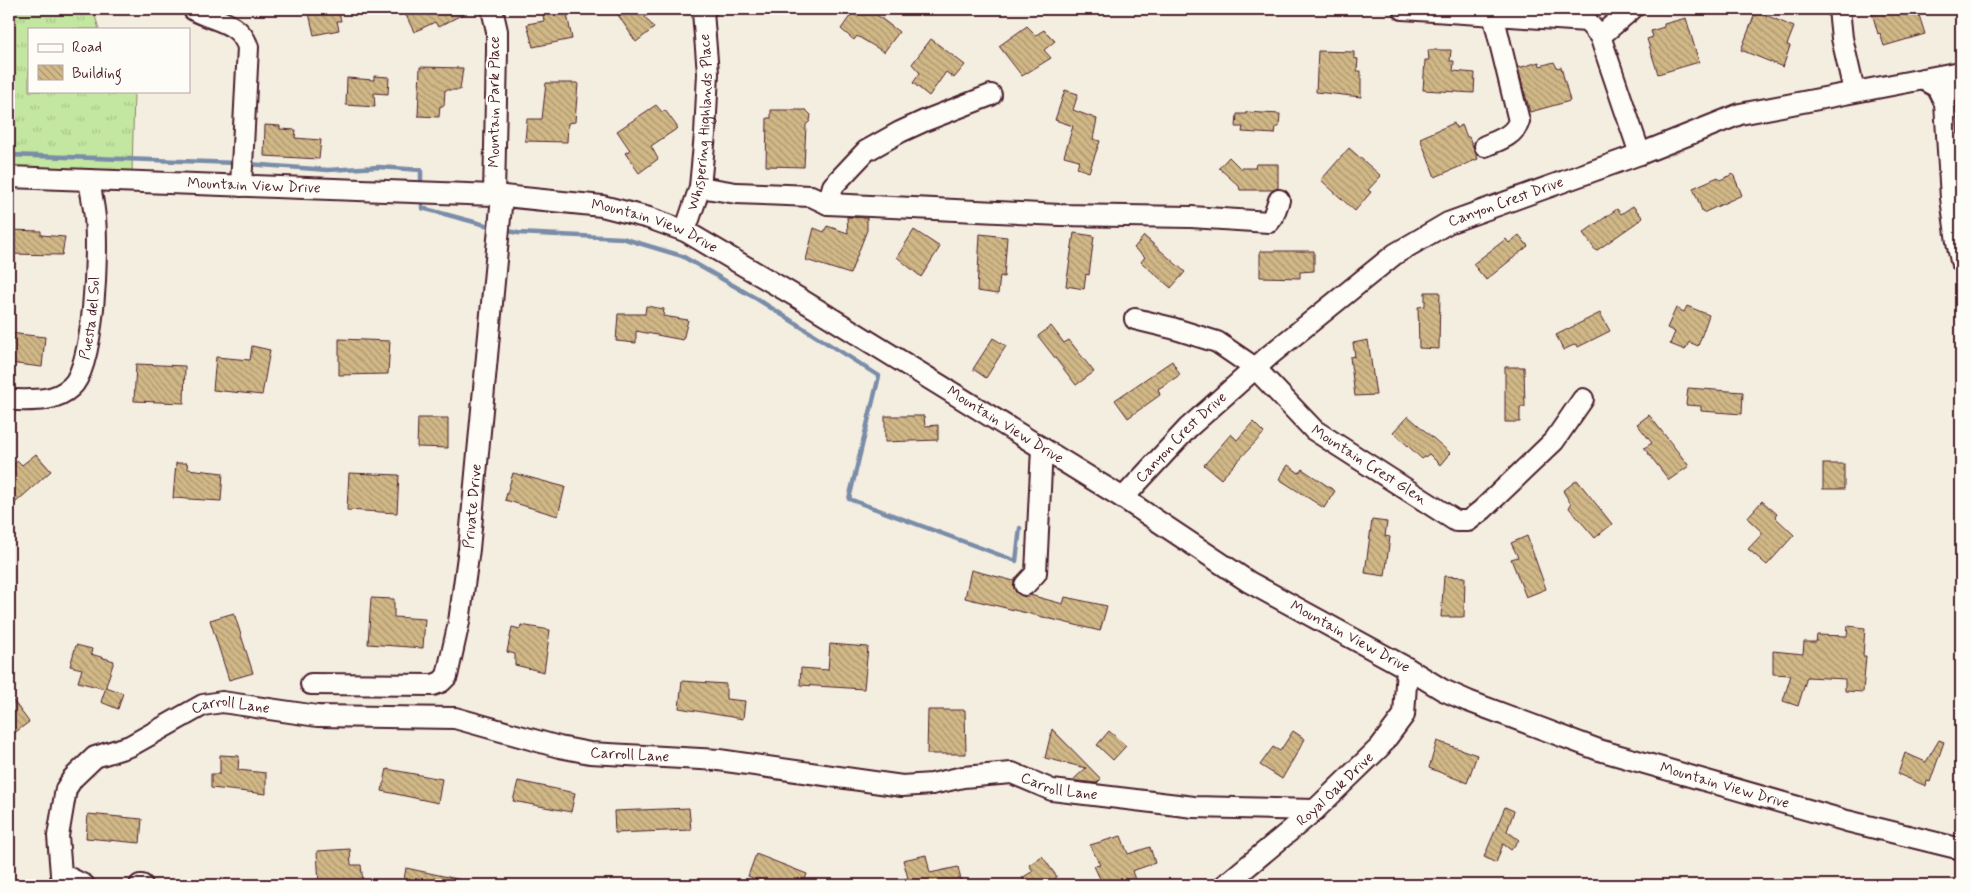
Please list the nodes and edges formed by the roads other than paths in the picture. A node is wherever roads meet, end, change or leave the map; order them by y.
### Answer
1 (492, 9) edge
2 (1403, 9) edge
3 (1632, 9) edge
4 (1839, 9) edge
5 (194, 10) edge
6 (704, 10) edge
7 (1493, 14) junction
8 (1600, 36) junction
9 (1923, 78) junction
10 (1959, 79) edge
11 (1854, 91) junction
12 (991, 95) dead end
13 (1485, 146) dead end
14 (1640, 154) junction
15 (9, 177) edge
16 (89, 180) junction
17 (240, 186) junction
18 (700, 186) junction
19 (498, 195) junction
20 (1279, 200) dead end
21 (828, 204) junction
22 (685, 231) junction
23 (1961, 261) edge
24 (1135, 319) dead end
25 (1255, 368) junction
26 (1583, 399) dead end
27 (9, 400) edge
28 (1042, 448) junction
29 (1123, 498) junction
30 (1025, 585) dead end
31 (1407, 668) junction
32 (311, 684) dead end
33 (1315, 810) junction
34 (1961, 849) edge
35 (63, 879) edge
36 (84, 885) edge
37 (1224, 885) edge

1 - 19 street, Mountain Park Place
2 - 7 street
3 - 8 street
4 - 11 street
5 - 17 street
6 - 18 street, Whispering Highlands Place
7 - 8 street
7 - 13 street
8 - 14 street
9 - 10 street, Canyon Crest Drive
9 - 11 street, Canyon Crest Drive
9 - 23 street
11 - 14 street, Canyon Crest Drive
12 - 21 street
14 - 25 street, Canyon Crest Drive
15 - 16 street, Mountain View Drive
16 - 17 street, Mountain View Drive
16 - 27 street, Puesta del Sol
17 - 19 street, Mountain View Drive
18 - 21 street
18 - 22 street, Whispering Highlands Place
19 - 22 street, Mountain View Drive
19 - 32 street, Private Drive
20 - 21 street
22 - 28 street, Mountain View Drive
24 - 25 street, Mountain Crest Glen
25 - 26 street, Mountain Crest Glen
25 - 29 street, Canyon Crest Drive
28 - 29 street, Mountain View Drive
28 - 30 street
29 - 31 street, Mountain View Drive
31 - 33 street, Royal Oak Drive
31 - 34 street, Mountain View Drive
33 - 35 street, Carroll Lane
33 - 37 street, Royal Oak Drive
35 - 36 street

